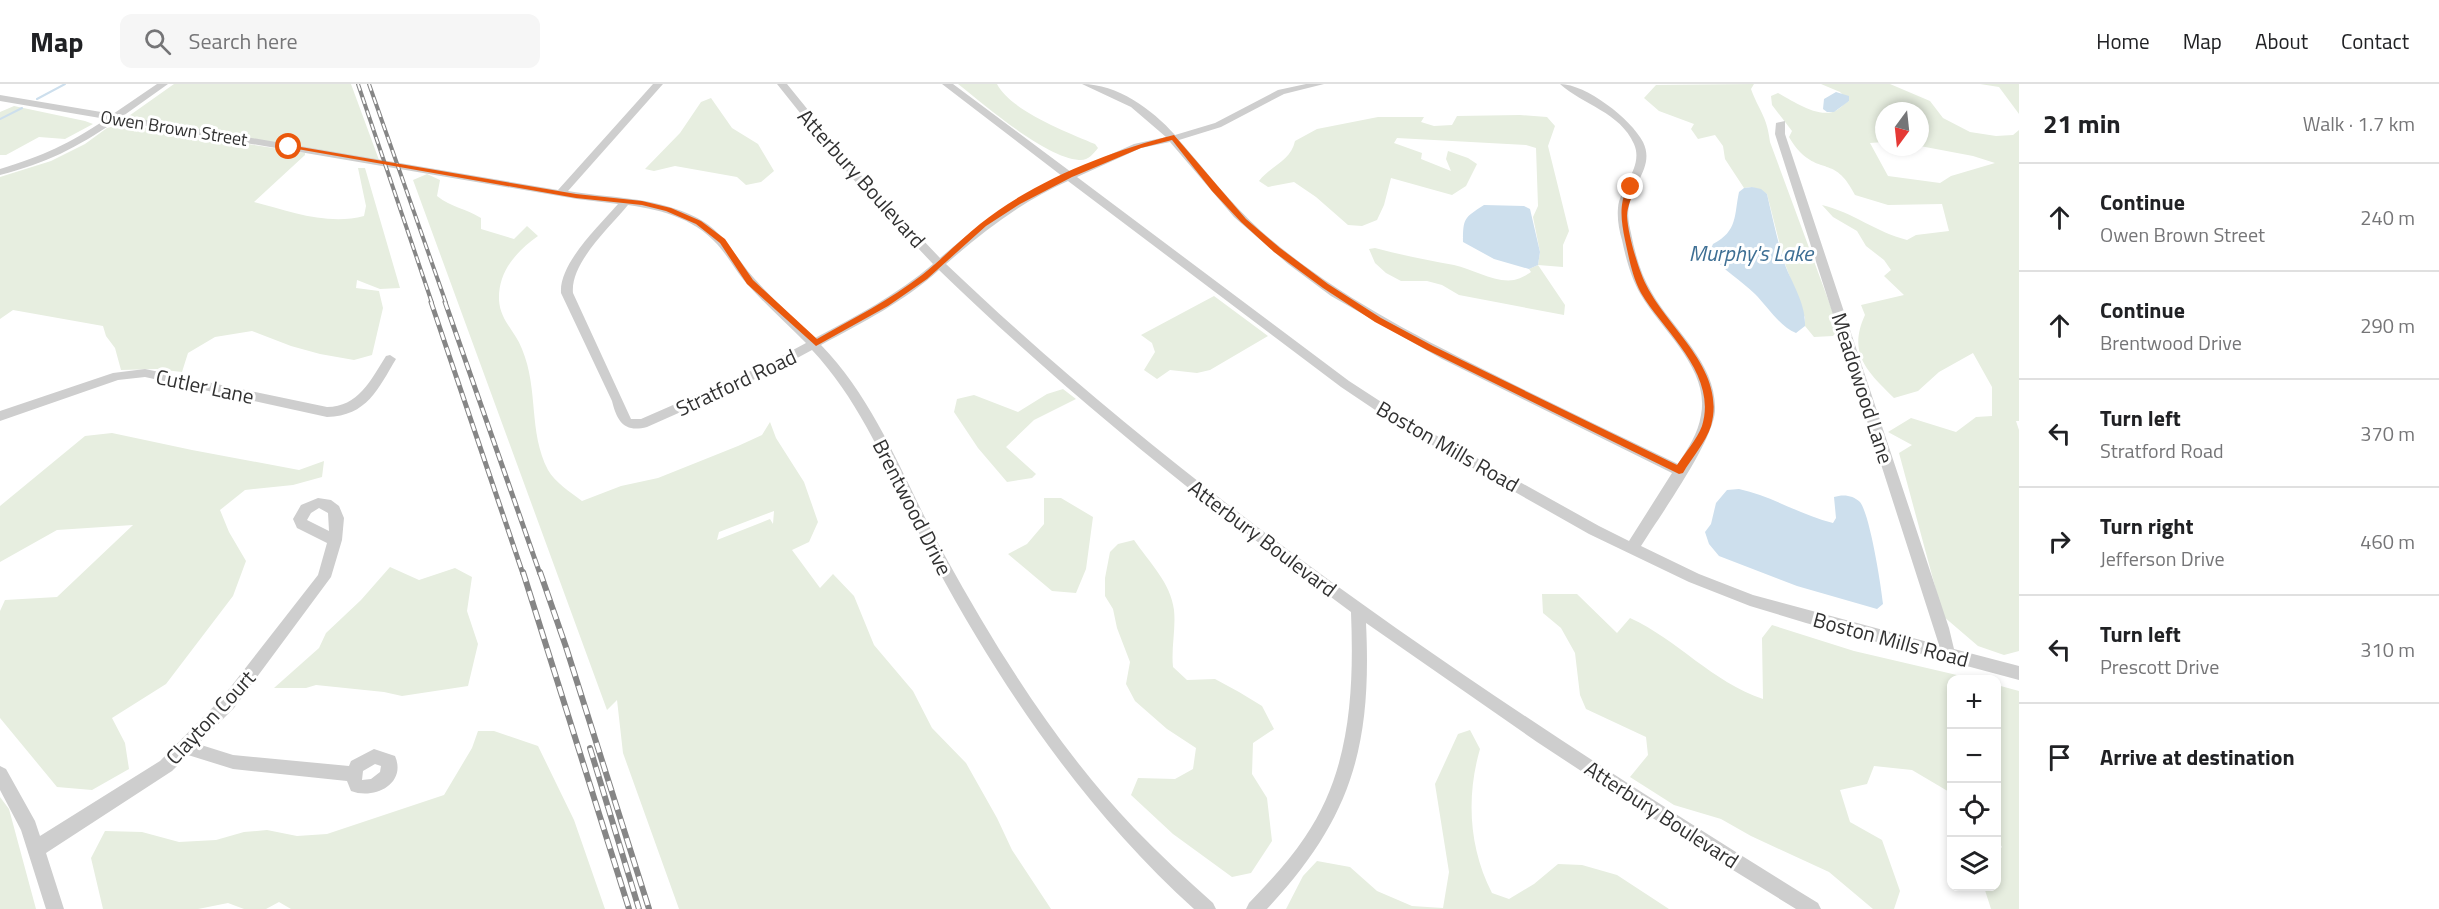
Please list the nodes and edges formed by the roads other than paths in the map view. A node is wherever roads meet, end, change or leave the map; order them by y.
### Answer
1 (163, 84) edge
2 (658, 84) edge
3 (782, 84) edge
4 (947, 84) edge
5 (1087, 84) edge
6 (1319, 84) edge
7 (1565, 84) edge
8 (0, 98) edge
9 (114, 118) junction
10 (1782, 123) dead end
11 (1174, 137) junction
12 (0, 172) edge
13 (1069, 175) junction
14 (561, 193) junction
15 (626, 201) junction
16 (939, 264) junction
17 (816, 343) junction
18 (390, 359) dead end
19 (0, 416) edge
20 (1679, 470) junction
21 (335, 540) dead end
22 (1632, 548) junction
23 (1358, 609) junction
24 (1946, 654) junction
25 (2019, 673) edge
26 (185, 747) junction
27 (0, 774) edge
28 (354, 774) dead end
29 (36, 849) junction
30 (55, 909) edge
31 (1207, 909) edge
32 (1256, 909) edge
33 (1812, 909) edge

1 - 9 street
2 - 14 street
3 - 16 street, Atterbury Boulevard
4 - 13 street, Boston Mills Road
5 - 11 street
6 - 11 street, Stratford Road
7 - 20 street
8 - 9 street, Owen Brown Street
9 - 12 street
9 - 14 street, Owen Brown Street
10 - 24 street, Meadowood Lane
11 - 13 street, Stratford Road
11 - 20 street
13 - 16 street, Stratford Road
13 - 22 street, Boston Mills Road
14 - 15 street, Brentwood Drive
15 - 17 street, Brentwood Drive
15 - 17 street, Stratford Road
16 - 17 street, Stratford Road
16 - 23 street, Atterbury Boulevard
17 - 31 street, Brentwood Drive
18 - 19 street, Cutler Lane
20 - 22 street
21 - 26 street, Clayton Court
22 - 24 street, Boston Mills Road
23 - 32 street
23 - 33 street, Atterbury Boulevard
24 - 25 street, Boston Mills Road
26 - 28 street
26 - 29 street, Clayton Court
27 - 29 street
29 - 30 street

